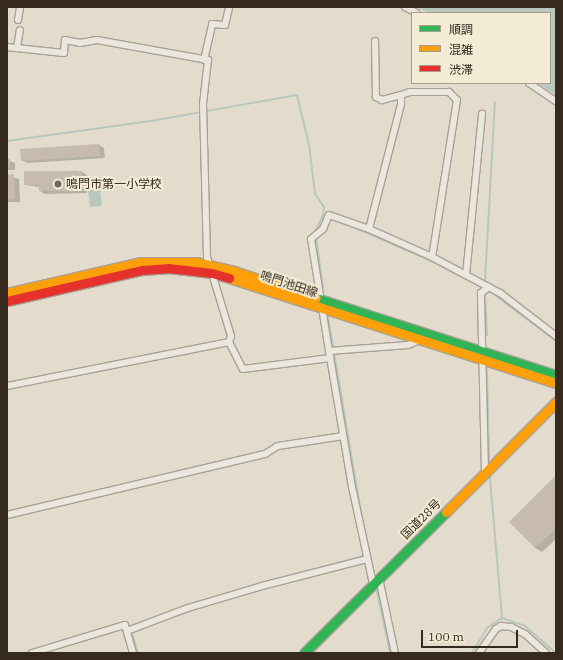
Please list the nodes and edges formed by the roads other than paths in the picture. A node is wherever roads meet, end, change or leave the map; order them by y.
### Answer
1 (20, 7) edge
2 (229, 7) edge
3 (405, 7) edge
4 (415, 12) edge
5 (18, 20) dead end
6 (20, 30) dead end
7 (375, 41) dead end
8 (7, 47) edge
9 (17, 48) junction
10 (204, 60) junction
11 (530, 84) edge
12 (401, 95) junction
13 (556, 101) edge
14 (482, 114) dead end
15 (369, 229) junction
16 (432, 257) junction
17 (211, 269) junction
18 (466, 275) junction
19 (489, 287) junction
20 (7, 293) edge
21 (7, 301) edge
22 (322, 303) junction
23 (556, 336) edge
24 (420, 340) junction
25 (228, 342) junction
26 (333, 350) junction
27 (483, 356) junction
28 (330, 358) junction
29 (556, 375) edge
30 (556, 384) edge
31 (7, 386) edge
32 (556, 402) edge
33 (342, 436) junction
34 (485, 473) junction
35 (7, 514) edge
36 (366, 557) junction
37 (376, 581) junction
38 (129, 629) junction
39 (32, 653) edge
40 (133, 653) edge
41 (304, 653) edge
42 (395, 653) edge
43 (479, 653) edge
44 (546, 653) edge

1 - 5 street
2 - 10 street
3 - 4 street
6 - 9 street
7 - 12 street
8 - 9 street
9 - 10 street
10 - 17 street
11 - 13 street
12 - 15 street
12 - 16 street
14 - 18 street
15 - 16 street
15 - 22 street
16 - 18 street
17 - 20 main road, 鳴門池田線
17 - 21 main road, 鳴門池田線
17 - 22 main road, 鳴門池田線
17 - 25 street
18 - 19 street
19 - 23 street
19 - 27 street
22 - 24 main road, 鳴門池田線
22 - 26 street
22 - 27 main road, 鳴門池田線
24 - 26 street
24 - 27 main road, 鳴門池田線
25 - 28 street
25 - 31 street
26 - 28 street
27 - 29 main road, 鳴門池田線
27 - 30 main road, 鳴門池田線
27 - 34 street
28 - 33 street
32 - 34 main road, 国道28号
33 - 35 street
33 - 36 street
34 - 37 main road, 国道28号
36 - 37 street
36 - 38 street
37 - 41 main road, 国道28号
37 - 42 street
38 - 39 street
38 - 40 street
43 - 44 street

